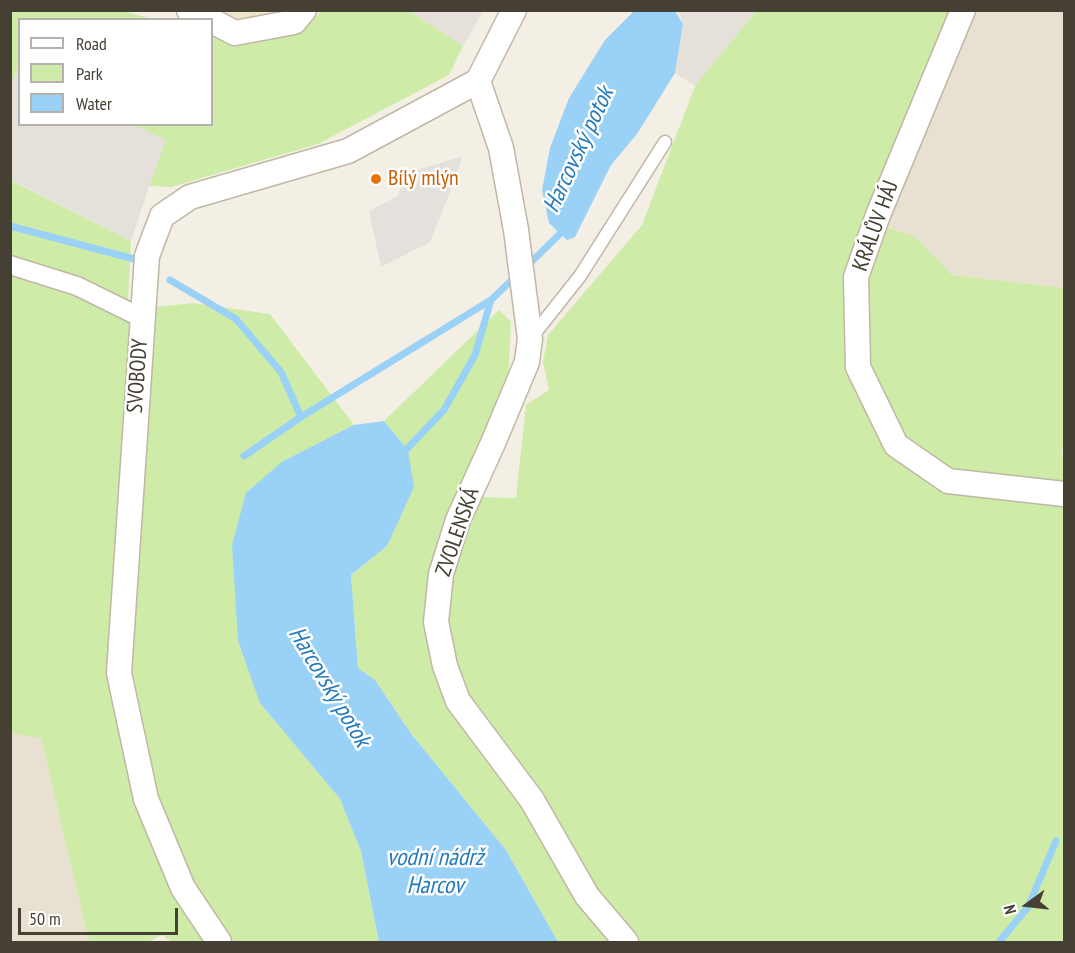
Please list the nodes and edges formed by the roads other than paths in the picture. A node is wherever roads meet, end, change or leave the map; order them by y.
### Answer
1 (189, 10) edge
2 (304, 10) edge
3 (514, 10) edge
4 (963, 10) edge
5 (206, 18) edge
6 (213, 22) edge
7 (478, 81) junction
8 (665, 142) dead end
9 (10, 265) edge
10 (142, 318) junction
11 (529, 327) junction
12 (1065, 494) edge
13 (219, 942) edge
14 (626, 942) edge

1 - 5 street
2 - 6 street
3 - 7 street
4 - 12 street, KRÁLŮV HÁJ
7 - 10 street, SVOBODY
7 - 11 street, ZVOLENSKÁ
8 - 11 lane
9 - 10 street
10 - 13 street, SVOBODY
11 - 14 street, ZVOLENSKÁ

